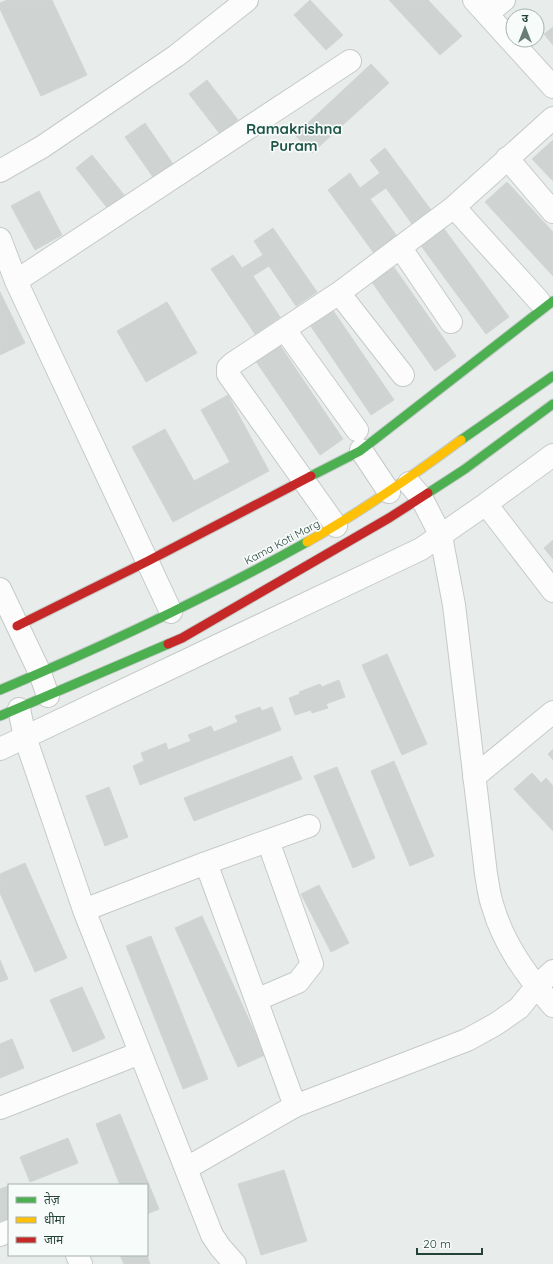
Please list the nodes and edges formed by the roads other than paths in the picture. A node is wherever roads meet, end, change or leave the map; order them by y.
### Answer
1 (247, 0) edge
2 (504, 0) edge
3 (480, 7) edge
4 (350, 61) dead end
5 (553, 87) edge
6 (553, 118) edge
7 (507, 158) junction
8 (0, 172) edge
9 (454, 207) junction
10 (553, 212) edge
11 (0, 239) edge
12 (400, 247) junction
13 (16, 281) junction
14 (339, 293) junction
15 (546, 301) edge
16 (451, 322) dead end
17 (285, 330) junction
18 (403, 375) dead end
19 (553, 376) edge
20 (553, 404) edge
21 (359, 440) junction
22 (553, 455) edge
23 (407, 480) junction
24 (304, 481) junction
25 (389, 492) junction
26 (421, 497) junction
27 (486, 504) junction
28 (336, 526) junction
29 (441, 536) junction
30 (148, 562) junction
31 (0, 590) edge
32 (553, 591) edge
33 (171, 612) junction
34 (17, 626) junction
35 (40, 673) junction
36 (0, 690) edge
37 (48, 696) junction
38 (9, 712) edge
39 (553, 712) edge
40 (25, 737) junction
41 (0, 749) edge
42 (474, 777) junction
43 (309, 826) dead end
44 (268, 840) junction
45 (206, 863) junction
46 (84, 910) junction
47 (553, 971) edge
48 (536, 987) junction
49 (256, 1000) junction
50 (553, 1006) edge
51 (140, 1053) junction
52 (294, 1106) junction
53 (0, 1108) edge
54 (187, 1168) junction
55 (235, 1264) edge

1 - 8 street
2 - 3 street
3 - 5 street
4 - 13 street
6 - 7 street
7 - 9 street
7 - 10 street
9 - 12 street
9 - 15 street
11 - 13 street
12 - 14 street
12 - 16 street
13 - 30 street
14 - 17 street
14 - 18 street
15 - 21 street
17 - 21 street
17 - 24 street
19 - 23 street, Kama Koti Marg
20 - 26 street
21 - 24 street
21 - 25 street
22 - 27 street
23 - 25 street, Kama Koti Marg
23 - 26 street
24 - 28 street
24 - 30 street
25 - 28 street, Kama Koti Marg
26 - 29 street
26 - 37 street
27 - 29 street
27 - 32 street
28 - 33 street, Kama Koti Marg
29 - 40 street
29 - 42 street
30 - 33 street
30 - 34 street
31 - 34 street
33 - 35 street, Kama Koti Marg
34 - 35 street
35 - 36 street, Kama Koti Marg
35 - 37 street
37 - 38 street
38 - 40 street
39 - 42 street
40 - 41 street
40 - 46 street
42 - 48 street
43 - 44 street
44 - 45 street
44 - 49 street
45 - 46 street
45 - 49 street
46 - 51 street
47 - 48 street
48 - 50 street
48 - 52 street
49 - 52 street
51 - 53 street
51 - 54 street
52 - 54 street
54 - 55 street

